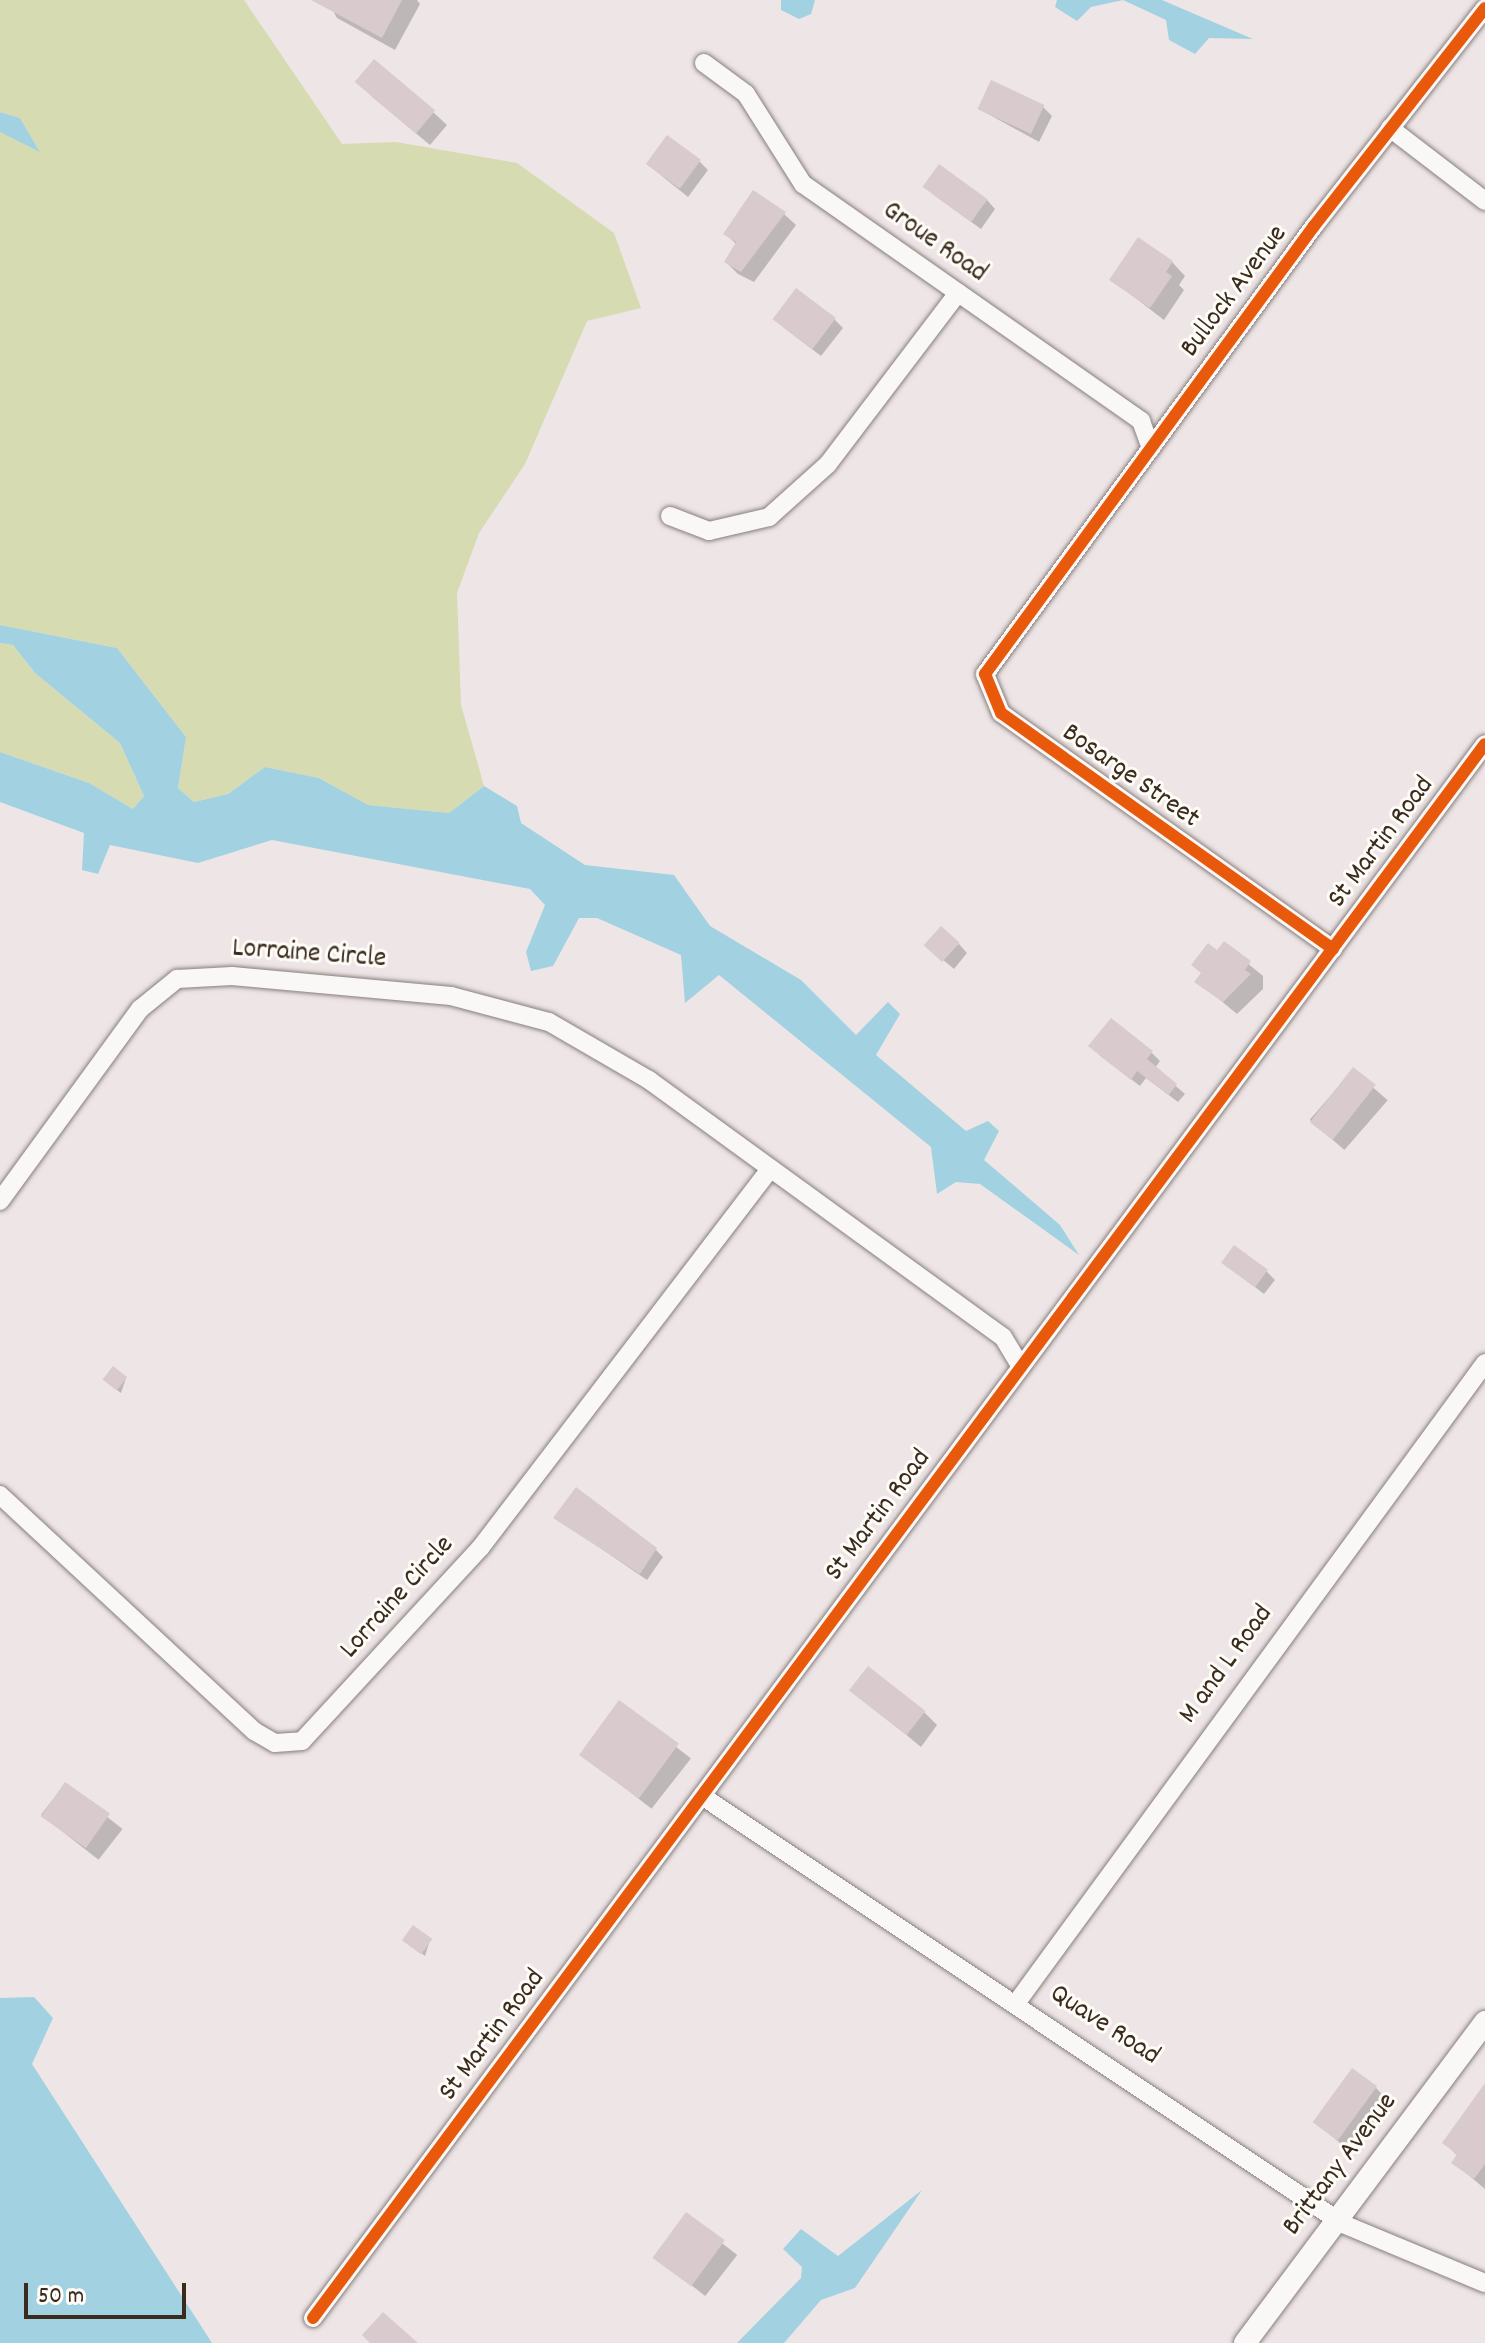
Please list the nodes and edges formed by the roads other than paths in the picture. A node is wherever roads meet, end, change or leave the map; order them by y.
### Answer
1 (1485, 8) edge
2 (704, 63) dead end
3 (1390, 128) junction
4 (1485, 201) edge
5 (958, 293) junction
6 (1151, 448) junction
7 (670, 516) dead end
8 (1029, 608) joint
9 (1485, 744) edge
10 (1333, 949) junction
11 (770, 1169) junction
12 (0, 1201) edge
13 (1485, 1363) edge
14 (1021, 1367) junction
15 (0, 1495) edge
16 (702, 1796) junction
17 (1017, 2002) junction
18 (1485, 2022) edge
19 (1337, 2220) junction
20 (1485, 2283) edge
21 (313, 2318) dead end
22 (1245, 2343) edge

1 - 3 street, Bullock Avenue
2 - 5 street, Groue Road
3 - 4 street
3 - 6 street, Bullock Avenue
5 - 6 street, Groue Road
5 - 7 street
6 - 8 street, Bullock Avenue
8 - 10 street, Bosarge Street
9 - 10 street, St Martin Road
10 - 14 street, St Martin Road
11 - 12 street, Lorraine Circle
11 - 14 street, Lorraine Circle
11 - 15 street, Lorraine Circle
13 - 17 street, M and L Road
14 - 16 street, St Martin Road
16 - 17 street, Quave Road
16 - 21 street, St Martin Road
17 - 19 street, Quave Road
18 - 19 street, Brittany Avenue
19 - 20 street, Quave Road
19 - 22 street, Brittany Avenue

